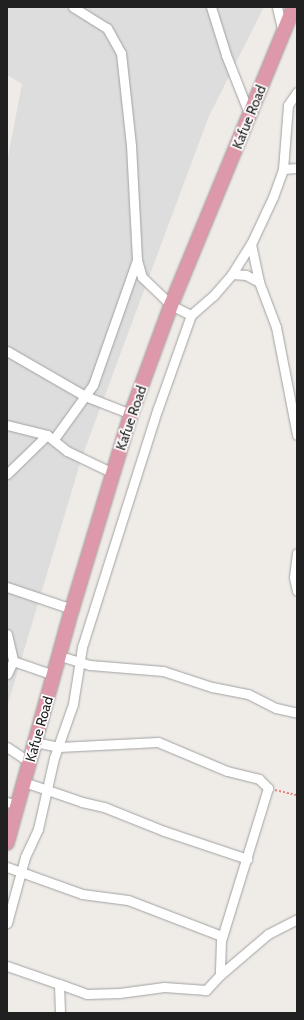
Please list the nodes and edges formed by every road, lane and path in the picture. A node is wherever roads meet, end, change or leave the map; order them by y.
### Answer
1 (73, 7) edge
2 (211, 7) edge
3 (277, 7) edge
4 (294, 7) edge
5 (283, 33) junction
6 (297, 92) edge
7 (250, 117) junction
8 (297, 168) edge
9 (283, 169) junction
10 (251, 244) junction
11 (137, 260) junction
12 (232, 274) junction
13 (259, 282) junction
14 (170, 305) junction
15 (191, 315) junction
16 (7, 352) edge
17 (85, 396) junction
18 (131, 414) junction
19 (7, 425) edge
20 (297, 435) edge
21 (51, 437) junction
22 (113, 473) junction
23 (7, 474) edge
24 (297, 553) edge
25 (7, 588) edge
26 (297, 591) edge
27 (72, 609) junction
28 (7, 634) edge
29 (60, 656) junction
30 (13, 661) junction
31 (80, 662) junction
32 (7, 674) edge
33 (54, 675) junction
34 (297, 713) edge
35 (35, 742) junction
36 (7, 747) edge
37 (57, 747) junction
38 (29, 762) junction
39 (24, 782) junction
40 (268, 788) junction
41 (47, 789) junction
42 (297, 794) edge
43 (12, 803) edge
44 (7, 843) edge
45 (247, 859) junction
46 (7, 867) edge
47 (21, 873) junction
48 (297, 919) edge
49 (7, 923) edge
50 (222, 936) junction
51 (7, 966) edge
52 (220, 975) junction
53 (59, 984) junction
54 (60, 1013) edge

1 - 11 street
2 - 7 street
3 - 5 street
4 - 5 highway, Kafue Road
5 - 7 highway, Kafue Road
6 - 9 street
7 - 14 highway, Kafue Road
8 - 9 street
9 - 10 street
10 - 12 street
10 - 13 street
11 - 14 street
11 - 17 street
12 - 13 street
12 - 15 street
13 - 20 street
14 - 15 street
14 - 18 highway, Kafue Road
15 - 31 street
16 - 17 street
17 - 18 street
17 - 21 street
18 - 22 highway, Kafue Road
19 - 21 street
21 - 22 street
21 - 23 street
22 - 27 highway, Kafue Road
24 - 26 street
25 - 27 street
27 - 29 highway, Kafue Road
28 - 30 street
29 - 31 street
29 - 33 highway, Kafue Road
30 - 32 street
30 - 33 street
31 - 34 street
31 - 37 street
33 - 35 highway, Kafue Road
35 - 37 street
35 - 38 highway, Kafue Road
36 - 38 street
37 - 40 street
37 - 41 street
38 - 39 highway, Kafue Road
39 - 41 street
39 - 43 highway, Kafue Road
40 - 42 path
40 - 45 street
41 - 45 street
41 - 47 street
43 - 44 highway, Kafue Road
45 - 50 street
46 - 47 street
47 - 49 street
47 - 50 street
48 - 52 street
50 - 52 street
51 - 53 street
52 - 53 street
53 - 54 street

